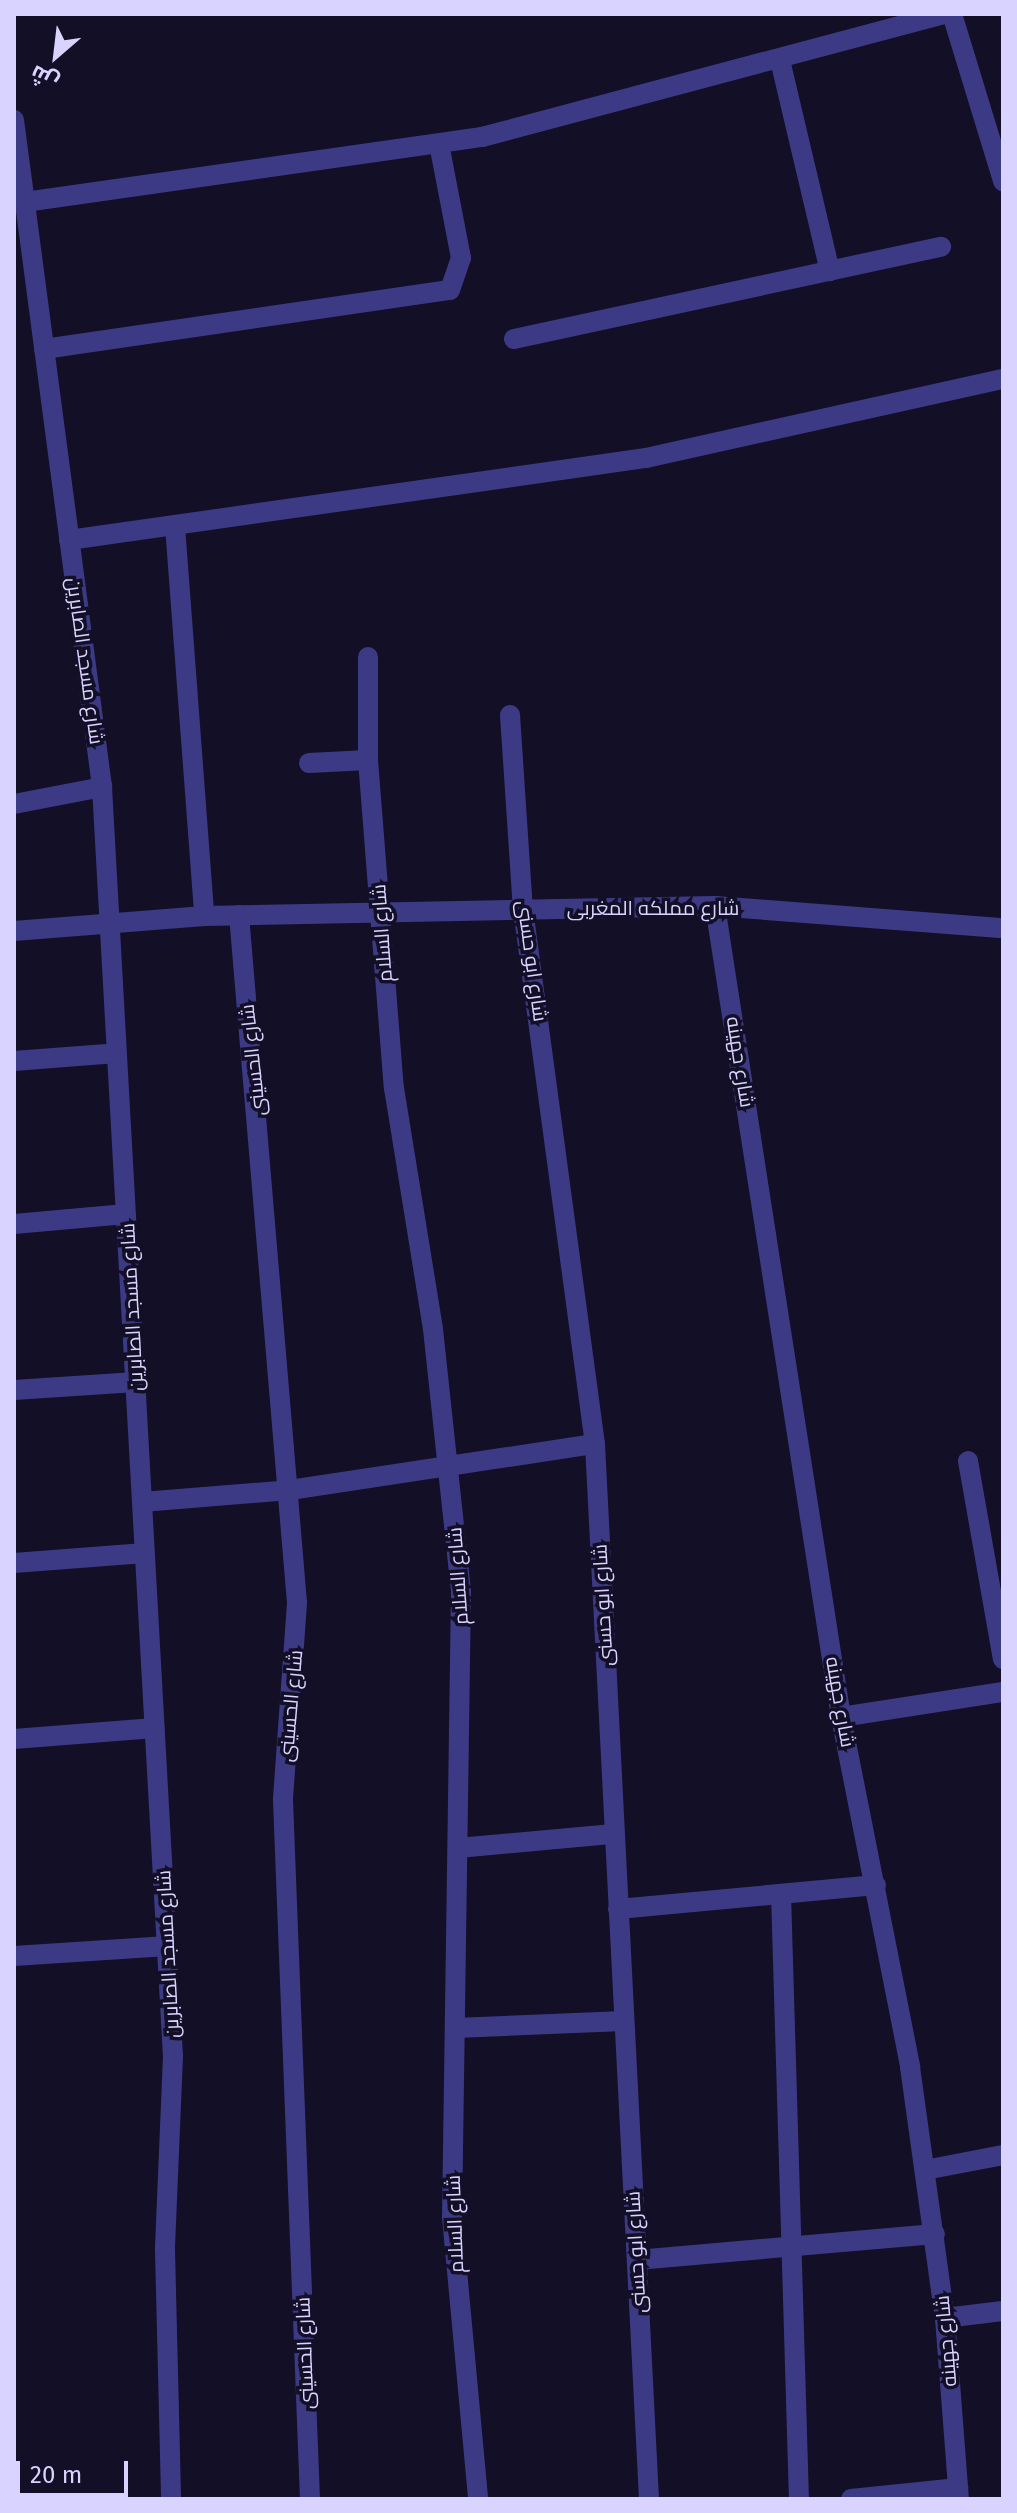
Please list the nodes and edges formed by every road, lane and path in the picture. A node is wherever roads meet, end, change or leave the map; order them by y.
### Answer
1 (944, 14) edge
2 (952, 14) edge
3 (780, 60) junction
4 (1003, 107) edge
5 (982, 113) junction
6 (14, 120) edge
7 (439, 144) junction
8 (1003, 181) edge
9 (25, 202) junction
10 (941, 247) dead end
11 (830, 271) junction
12 (514, 339) dead end
13 (44, 349) junction
14 (1003, 379) edge
15 (175, 526) junction
16 (69, 540) junction
17 (368, 657) dead end
18 (510, 715) dead end
19 (368, 760) junction
20 (309, 763) dead end
21 (102, 787) junction
22 (14, 804) edge
23 (715, 906) junction
24 (523, 909) junction
25 (381, 912) junction
26 (239, 915) junction
27 (204, 916) junction
28 (109, 924) junction
29 (1003, 928) edge
30 (14, 931) edge
31 (117, 1053) junction
32 (14, 1061) edge
33 (126, 1214) junction
34 (14, 1224) edge
35 (136, 1382) junction
36 (14, 1390) edge
37 (595, 1444) junction
38 (968, 1461) dead end
39 (450, 1469) junction
40 (290, 1490) junction
41 (142, 1502) junction
42 (145, 1553) junction
43 (14, 1563) edge
44 (1003, 1659) edge
45 (1003, 1692) edge
46 (841, 1717) junction
47 (155, 1728) junction
48 (14, 1739) edge
49 (613, 1834) junction
50 (458, 1848) junction
51 (876, 1885) junction
52 (781, 1894) junction
53 (618, 1909) junction
54 (168, 1946) junction
55 (14, 1956) edge
56 (624, 2021) junction
57 (455, 2028) junction
58 (1003, 2155) edge
59 (925, 2170) junction
60 (935, 2234) junction
61 (788, 2247) junction
62 (637, 2260) junction
63 (1003, 2311) edge
64 (945, 2318) junction
65 (958, 2494) edge
66 (171, 2499) edge
67 (310, 2499) edge
68 (478, 2499) edge
69 (649, 2499) edge
70 (799, 2499) edge
71 (851, 2499) edge

1 - 3 street
2 - 5 street
3 - 7 street
3 - 11 street
4 - 5 street
5 - 8 street
6 - 9 street, شارع مسجد الصابرين
7 - 9 street
7 - 13 street
9 - 13 street, شارع مسجد الصابرين
10 - 11 street
11 - 12 street
13 - 16 street, شارع مسجد الصابرين
14 - 15 street
15 - 16 street
15 - 27 street
16 - 21 street, شارع مسجد الصابرين
17 - 19 street, شارع السلام
18 - 24 street, شارع ابو حسنى
19 - 20 street
19 - 25 street, شارع السلام
21 - 22 street
21 - 28 street, شارع مسجد الصابرين
23 - 24 street, شارع مملكه المغربى
23 - 29 street, شارع مملكه المغربى
23 - 46 street, شارع جهينه
24 - 25 street, شارع مملكه المغربى
24 - 37 street, شارع ابو حسنى
25 - 26 street, شارع مملكه المغربى
25 - 39 street, شارع السلام
26 - 27 street, شارع مملكه المغربى
26 - 40 street, شارع الحسينى
27 - 28 street, شارع مملكه المغربى
28 - 30 street, شارع مملكه المغربى
28 - 31 street, شارع مسجد الصابرين
31 - 32 street
31 - 33 street, شارع مسجد الصابرين
33 - 34 street
33 - 35 street, شارع مسجد الصابرين
35 - 36 street
35 - 41 street, شارع مسجد الصابرين
37 - 39 street
37 - 49 street, شارع ابو حسنى
38 - 44 street
39 - 40 street
39 - 50 street, شارع السلام
40 - 41 street
40 - 67 street, شارع الحسينى
41 - 42 street, شارع مسجد الصابرين
42 - 43 street
42 - 47 street, شارع مسجد الصابرين
45 - 46 street
46 - 51 street, شارع جهينه
47 - 48 street
47 - 54 street, شارع مسجد الصابرين
49 - 50 street
49 - 53 street, شارع ابو حسنى
50 - 57 street, شارع السلام
51 - 52 street
51 - 59 street, شارع جهينه
52 - 53 street
52 - 61 street
53 - 56 street, شارع ابو حسنى
54 - 55 street
54 - 66 street, شارع مسجد الصابرين
56 - 57 street
56 - 62 street, شارع ابو حسنى
57 - 68 street, شارع السلام
58 - 59 street
59 - 60 street, شارع جهينه
60 - 61 street
60 - 64 street, شارع جهينه
61 - 62 street
61 - 70 street
62 - 69 street, شارع ابو حسنى
63 - 64 street
64 - 65 street, شارع جهينه
65 - 71 street

